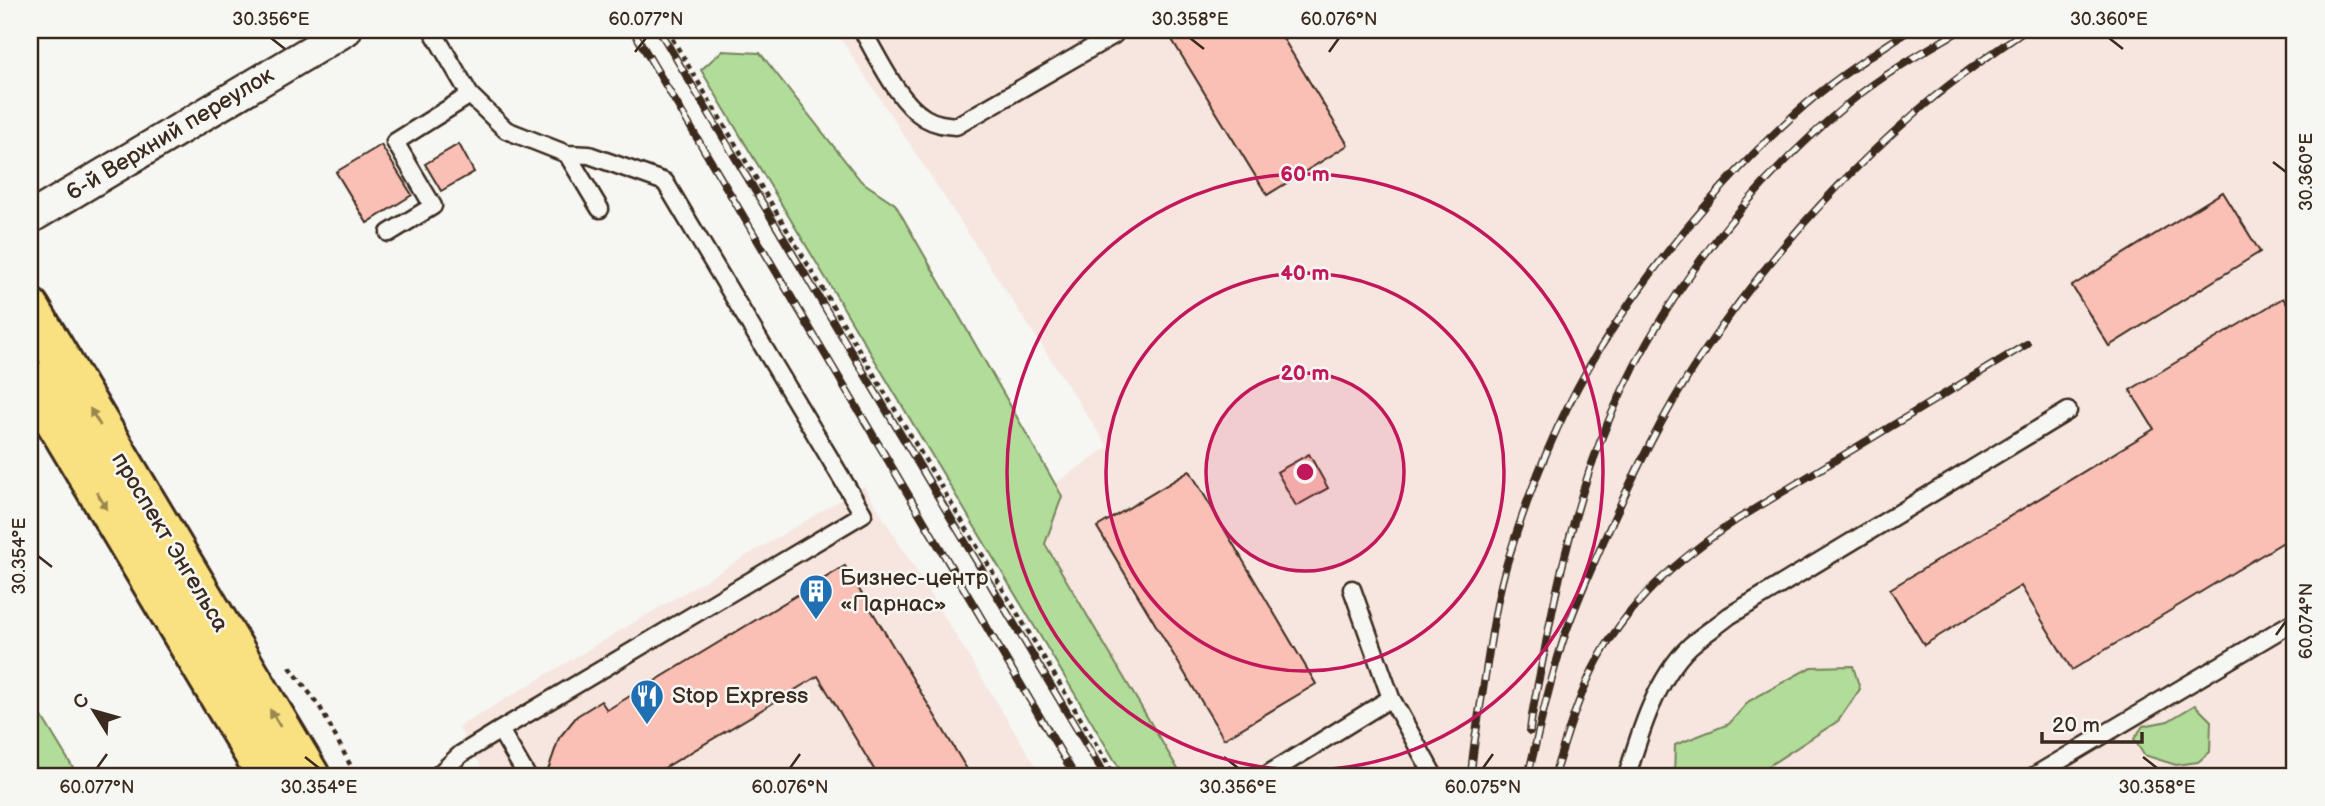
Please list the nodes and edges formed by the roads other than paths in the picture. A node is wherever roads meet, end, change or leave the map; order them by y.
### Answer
1 (346, 30) edge
2 (432, 30) edge
3 (862, 30) edge
4 (1114, 35) dead end
5 (470, 95) junction
6 (567, 154) junction
7 (600, 209) dead end
8 (30, 218) edge
9 (389, 233) dead end
10 (30, 308) edge
11 (30, 379) edge
12 (2068, 411) dead end
13 (1352, 589) dead end
14 (2295, 621) edge
15 (1391, 698) junction
16 (500, 730) junction
17 (267, 776) edge
18 (310, 776) edge
19 (437, 776) edge
20 (527, 776) edge
21 (1265, 776) edge
22 (1434, 776) edge
23 (1627, 776) edge
24 (2034, 776) edge

1 - 8 street, 6-й Верхний переулок
2 - 5 lane
3 - 4 lane
5 - 6 lane
5 - 9 lane
6 - 7 lane
6 - 16 lane
18 -> 10 main road, проспект Энгельса
11 -> 17 main road, проспект Энгельса
12 - 23 lane
13 - 15 lane
14 - 24 lane
15 - 21 lane
15 - 22 lane
16 - 19 lane
16 - 20 lane

